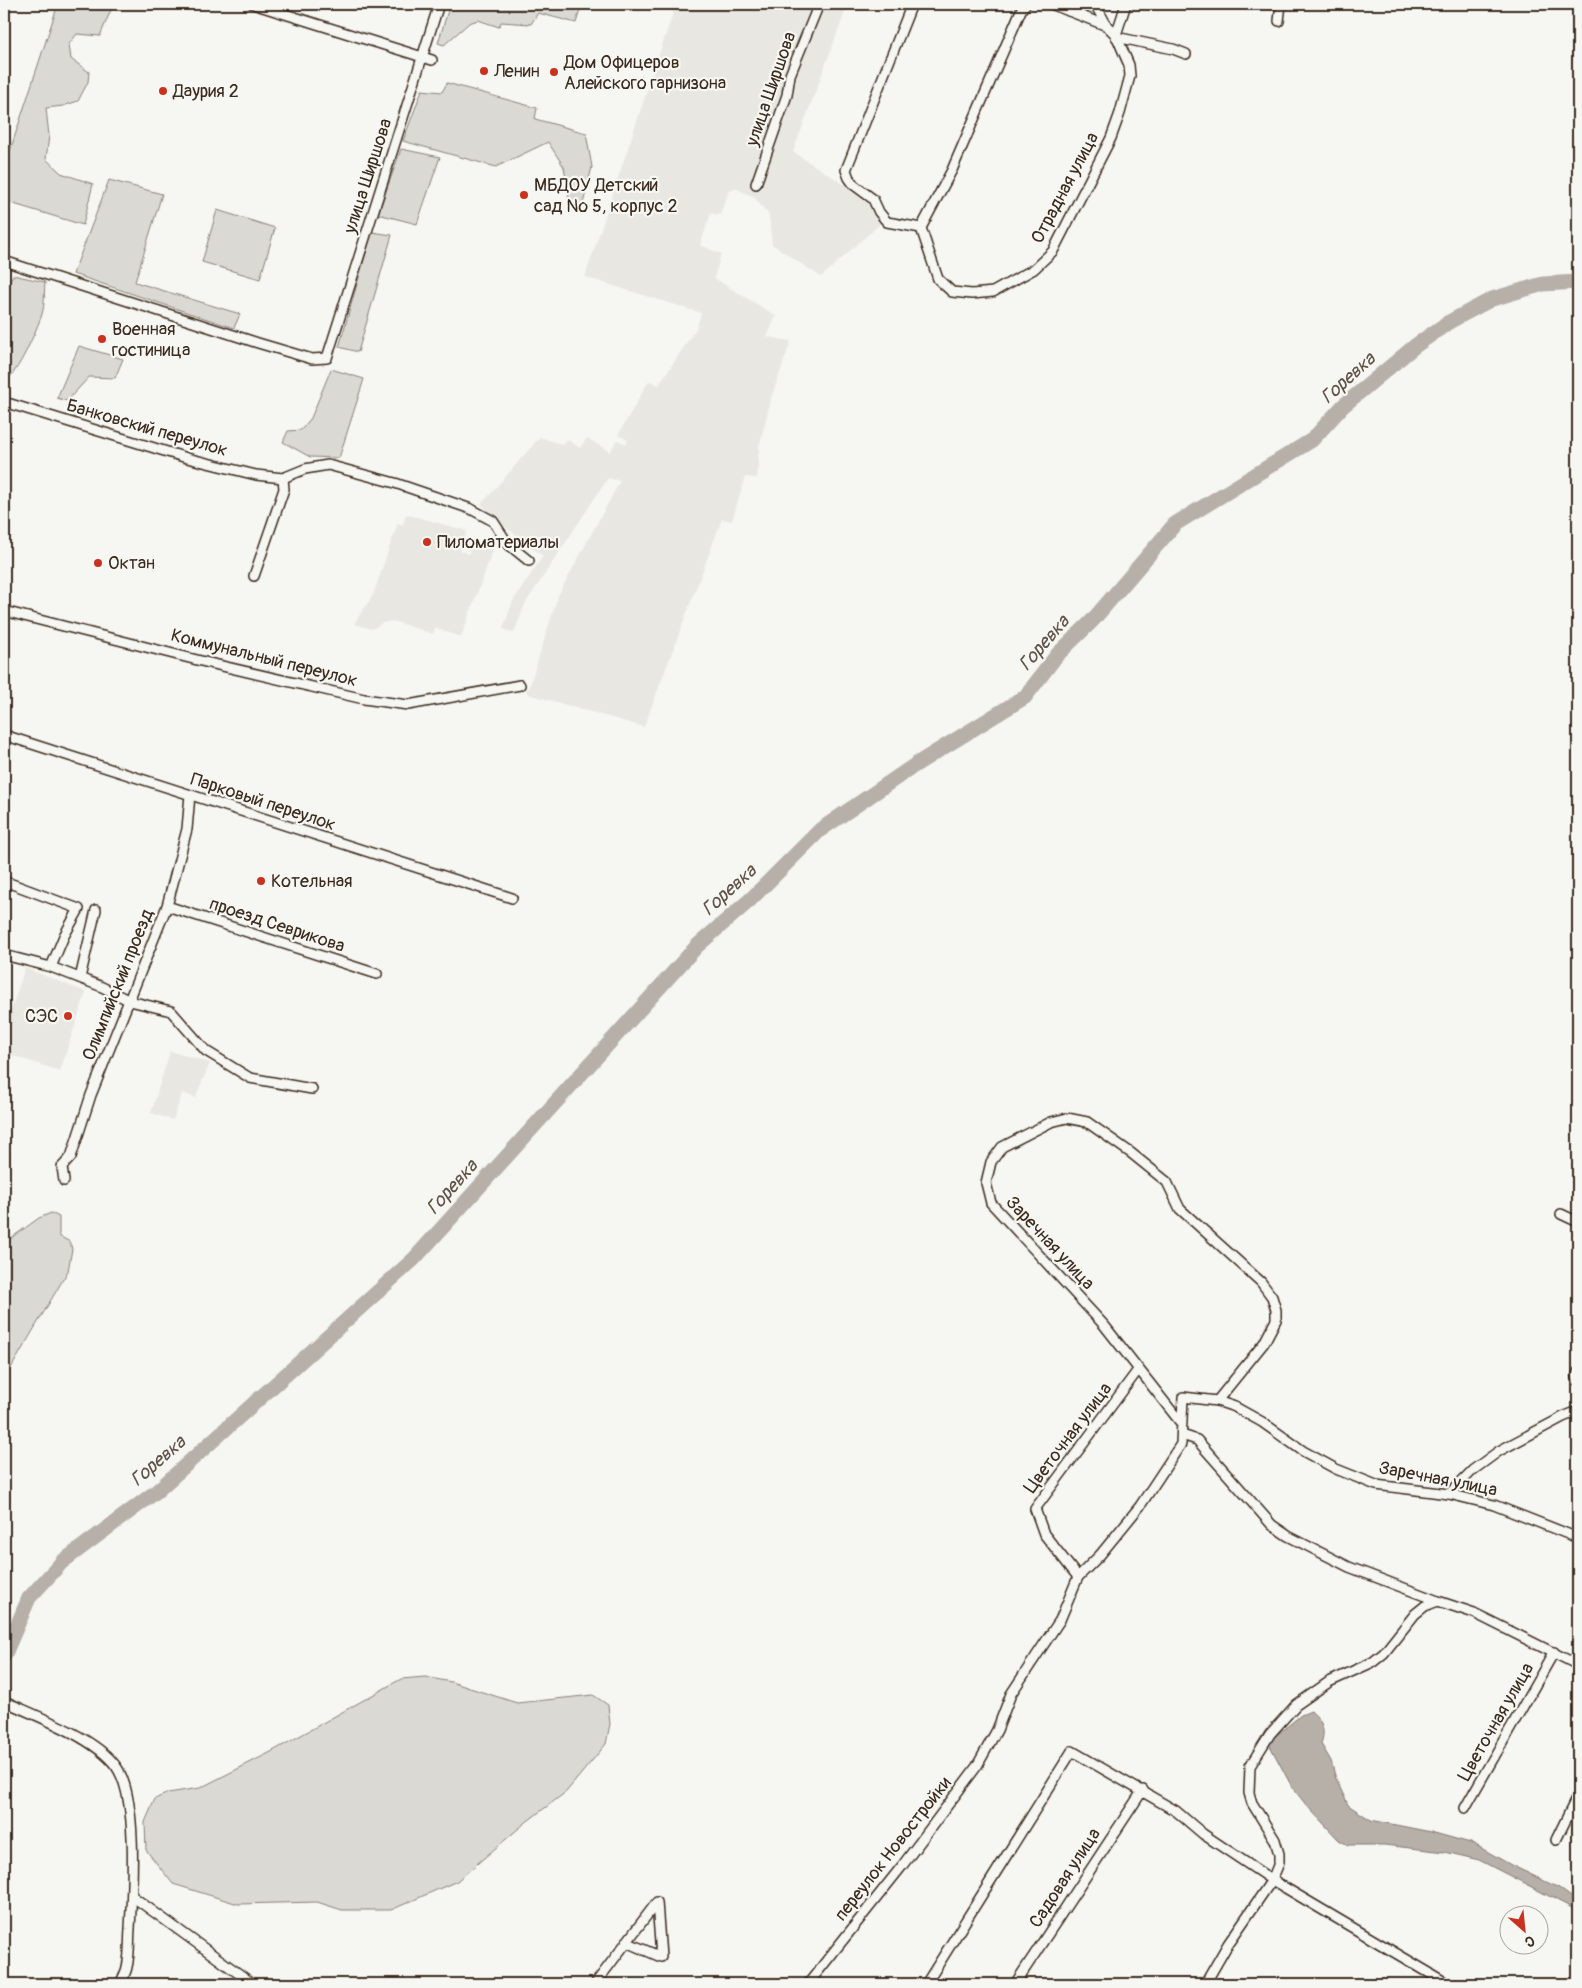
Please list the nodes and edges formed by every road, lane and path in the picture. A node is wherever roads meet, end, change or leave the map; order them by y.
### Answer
1 (253, 4) edge
2 (439, 4) edge
3 (819, 4) edge
4 (912, 4) edge
5 (1026, 4) edge
6 (1051, 4) edge
7 (1094, 4) edge
8 (1126, 4) edge
9 (1281, 4) edge
10 (1069, 11) junction
11 (1279, 21) dead end
12 (1107, 26) junction
13 (1116, 36) junction
14 (1186, 54) dead end
15 (422, 56) junction
16 (432, 60) dead end
17 (756, 184) dead end
18 (921, 228) junction
19 (4, 261) edge
20 (4, 402) edge
21 (283, 478) junction
22 (529, 561) dead end
23 (254, 576) dead end
24 (4, 611) edge
25 (520, 685) dead end
26 (4, 735) edge
27 (190, 795) junction
28 (4, 881) edge
29 (512, 898) dead end
30 (167, 906) junction
31 (96, 910) dead end
32 (4, 955) edge
33 (51, 967) junction
34 (377, 974) dead end
35 (80, 978) junction
36 (130, 1001) junction
37 (312, 1089) dead end
38 (64, 1181) dead end
39 (1561, 1214) dead end
40 (1578, 1222) edge
41 (1138, 1370) junction
42 (1578, 1372) edge
43 (1578, 1381) edge
44 (1217, 1400) junction
45 (1578, 1410) edge
46 (1182, 1430) junction
47 (1449, 1494) junction
48 (1578, 1538) edge
49 (1078, 1577) junction
50 (1438, 1601) junction
51 (1554, 1652) junction
52 (1578, 1665) edge
53 (4, 1701) edge
54 (1143, 1790) junction
55 (1578, 1795) edge
56 (1465, 1808) dead end
57 (1556, 1840) dead end
58 (1272, 1880) junction
59 (132, 1896) junction
60 (626, 1942) junction
61 (1433, 1976) junction
62 (120, 1984) edge
63 (254, 1984) edge
64 (595, 1984) edge
65 (808, 1984) edge
66 (926, 1984) edge
67 (1015, 1984) edge
68 (1205, 1984) edge
69 (1428, 1984) edge
70 (1448, 1984) edge

1 - 15 street
2 - 15 street, улица Ширшова
3 - 17 street, улица Ширшова
4 - 18 street
5 - 18 street
6 - 10 street, Отрадная улица
7 - 10 street
7 - 12 street
8 - 13 street
9 - 11 street
10 - 12 street, Отрадная улица
12 - 13 street, Отрадная улица
13 - 14 street
13 - 18 street, Отрадная улица
15 - 16 street
15 - 19 street, улица Ширшова
20 - 21 street, Банковский переулок
21 - 22 street, Банковский переулок
21 - 23 street
24 - 25 street, Коммунальный переулок
26 - 27 street, Парковый переулок
27 - 29 street, Парковый переулок
27 - 30 street, Олимпийский проезд
28 - 33 street
30 - 34 street, проезд Севрикова
30 - 36 street, Олимпийский проезд
31 - 35 street
32 - 33 street
33 - 35 street
35 - 36 street
36 - 37 street
36 - 38 street, Олимпийский проезд
39 - 40 street
41 - 44 street, Заречная улица
41 - 46 street, Заречная улица
41 - 49 street, Цветочная улица
42 - 43 street
44 - 46 street, Заречная улица
44 - 47 street, Заречная улица
45 - 47 street
46 - 49 street
46 - 50 street, Цветочная улица
47 - 48 street, Заречная улица
49 - 65 street, переулок Новостройки
50 - 51 street, Цветочная улица
50 - 58 street
51 - 52 street, Цветочная улица
51 - 56 street, Цветочная улица
53 - 59 street
54 - 58 street
54 - 66 street
54 - 67 street, Садовая улица
55 - 57 street
58 - 61 street
58 - 68 street
59 - 62 street
59 - 63 street
60 - 60 street
60 - 64 street
61 - 69 street
61 - 70 street

